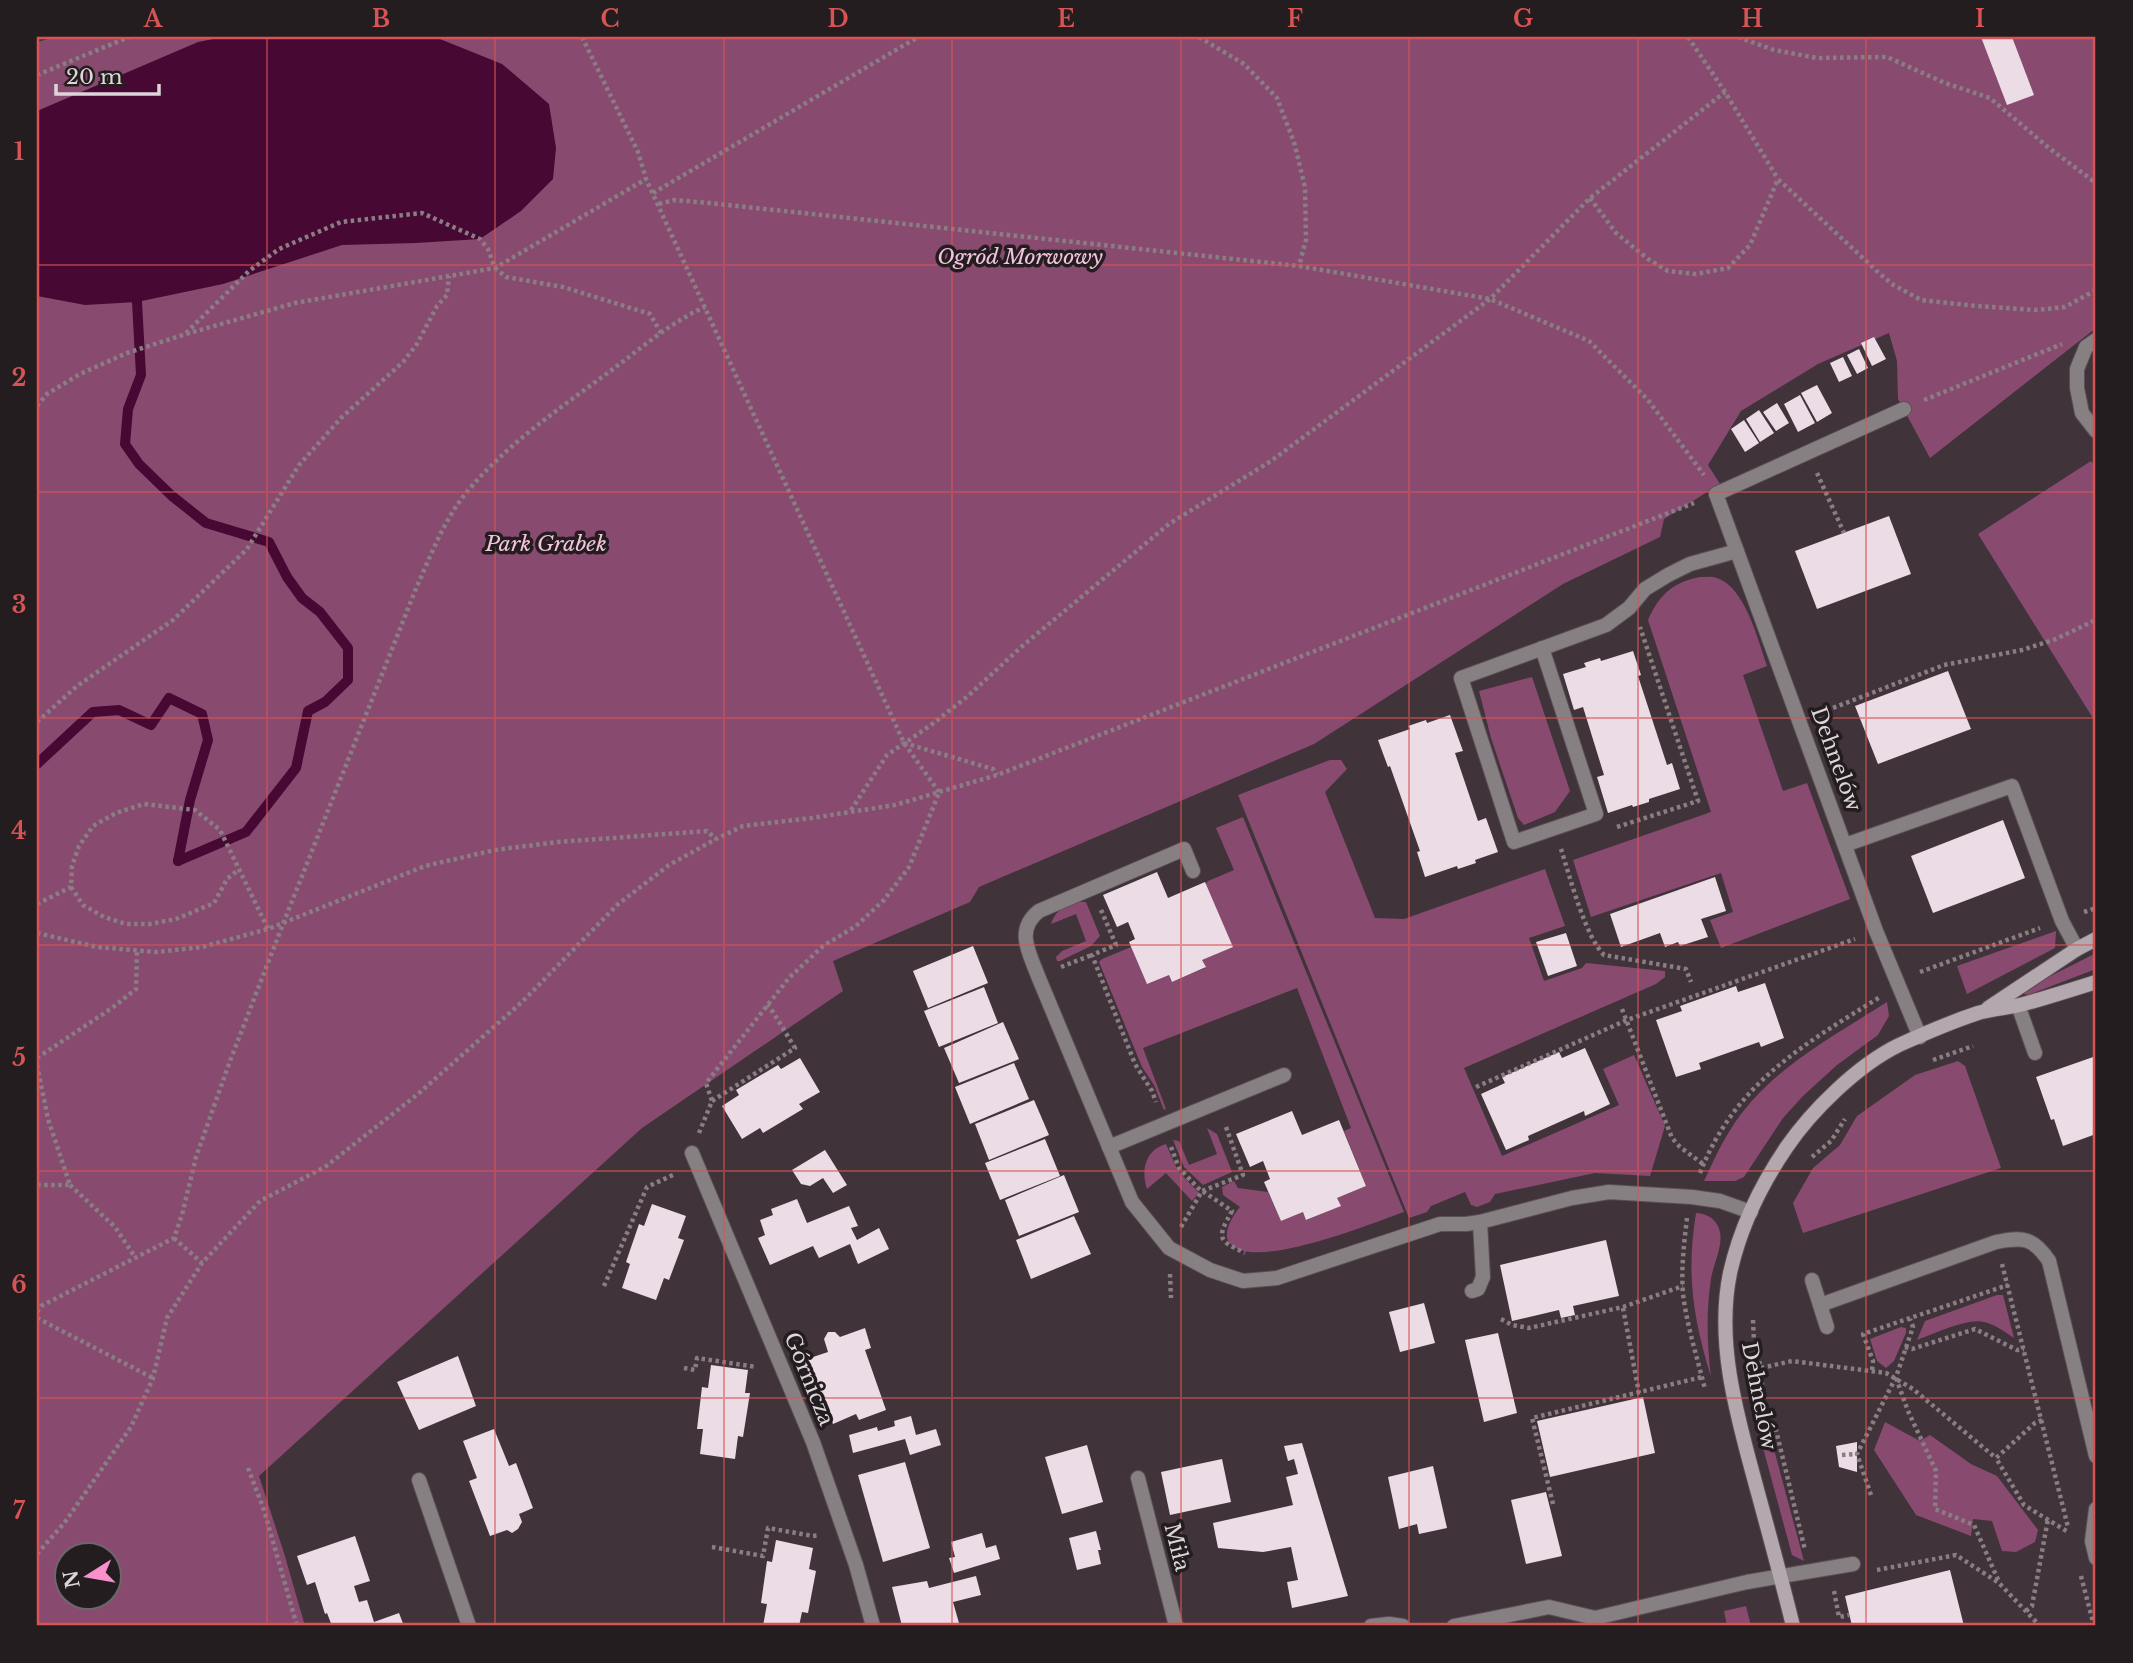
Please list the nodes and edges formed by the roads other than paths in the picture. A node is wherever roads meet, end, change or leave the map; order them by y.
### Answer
1 (2091, 343) edge
2 (1904, 409) road end
3 (2096, 431) edge
4 (1737, 551) junction
5 (1542, 648) junction
6 (1844, 845) junction
7 (1193, 871) dead end
8 (2096, 939) edge
9 (2077, 949) junction
10 (2096, 982) edge
11 (2018, 1005) junction
12 (1981, 1013) junction
13 (1920, 1037) junction
14 (2035, 1053) dead end
15 (1284, 1075) dead end
16 (1109, 1147) junction
17 (694, 1158) road end
18 (1751, 1212) junction
19 (1480, 1222) junction
20 (1812, 1280) dead end
21 (1472, 1291) dead end
22 (1819, 1305) junction
23 (1827, 1327) dead end
24 (2096, 1456) edge
25 (1138, 1478) dead end
26 (419, 1480) dead end
27 (2096, 1509) edge
28 (2096, 1558) edge
29 (1853, 1564) dead end
30 (1781, 1577) junction
31 (1595, 1618) junction
32 (469, 1626) edge
33 (873, 1626) edge
34 (1176, 1626) edge
35 (1371, 1626) edge
36 (1403, 1626) edge
37 (1454, 1626) edge
38 (1582, 1626) edge
39 (1793, 1626) edge

1 - 3 street
2 - 4 street, Dehnelów
4 - 5 street
4 - 6 street, Dehnelów
5 - 5 street
6 - 9 street
6 - 13 street, Dehnelów
7 - 16 street
8 - 9 street, Dehnelów
9 - 12 street, Dehnelów
10 - 11 street, Dehnelów
11 - 12 street, Dehnelów
11 - 14 street
12 - 13 street, Dehnelów
13 - 18 street, Dehnelów
15 - 16 street
16 - 19 street
17 - 33 street, Górnicza
18 - 19 street
18 - 30 street, Dehnelów
19 - 21 street
20 - 22 street
22 - 23 street
22 - 24 street
25 - 34 street, Miła
26 - 32 street
27 - 28 street
29 - 30 street
30 - 31 street
30 - 39 street, Dehnelów
31 - 37 street
31 - 38 street
35 - 36 street

